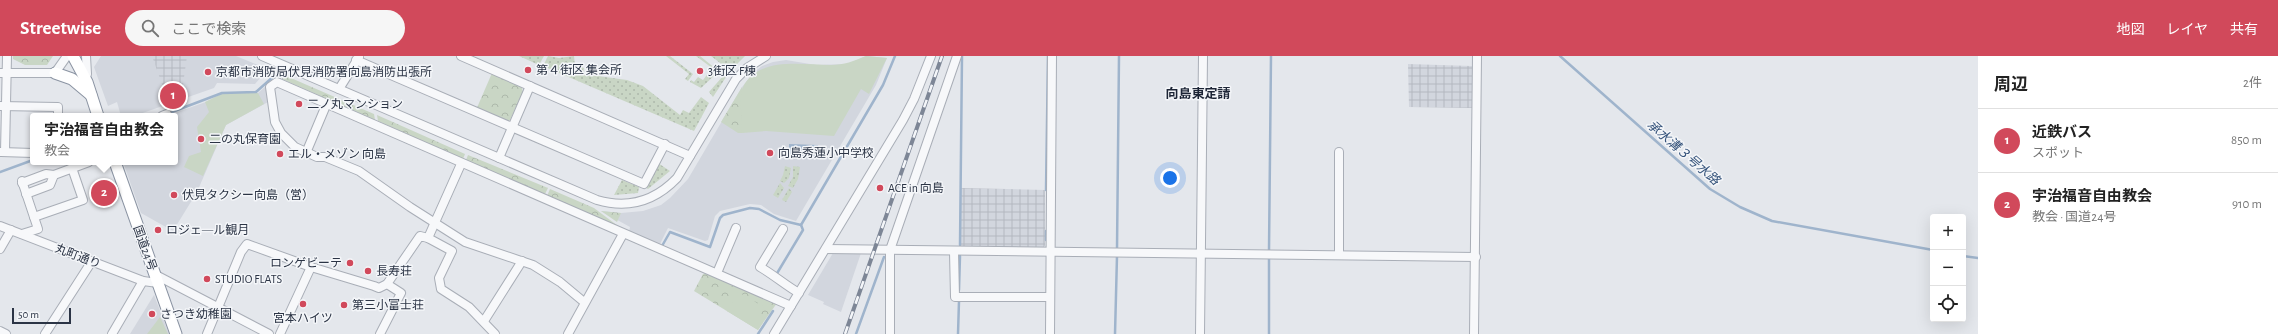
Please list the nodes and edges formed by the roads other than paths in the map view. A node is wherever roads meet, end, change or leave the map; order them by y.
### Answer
1 (8, 56) edge
2 (67, 56) edge
3 (73, 56) edge
4 (80, 56) edge
5 (86, 56) edge
6 (262, 56) edge
7 (461, 56) edge
8 (766, 56) edge
9 (931, 56) edge
10 (957, 56) edge
11 (1052, 56) edge
12 (1203, 56) edge
13 (1477, 56) edge
14 (358, 58) edge
15 (4, 73) edge
16 (55, 73) junction
17 (87, 78) junction
18 (530, 86) junction
19 (339, 89) junction
20 (92, 96) junction
21 (327, 103) junction
22 (3, 106) edge
23 (58, 113) edge
24 (97, 113) edge
25 (512, 127) junction
26 (664, 144) junction
27 (3, 152) edge
28 (1339, 152) dead end
29 (30, 153) edge
30 (306, 153) junction
31 (690, 156) junction
32 (499, 158) junction
33 (461, 164) junction
34 (81, 165) edge
35 (115, 165) edge
36 (72, 168) junction
37 (54, 175) junction
38 (26, 194) junction
39 (34, 217) junction
40 (436, 222) junction
41 (0, 226) edge
42 (736, 228) dead end
43 (783, 228) dead end
44 (11, 230) junction
45 (22, 234) junction
46 (623, 234) junction
47 (428, 238) junction
48 (0, 249) edge
49 (826, 249) junction
50 (890, 250) junction
51 (954, 252) junction
52 (1050, 253) junction
53 (1201, 255) junction
54 (1339, 255) junction
55 (1476, 257) junction
56 (522, 261) junction
57 (92, 262) junction
58 (311, 267) junction
59 (717, 274) junction
60 (156, 278) junction
61 (143, 281) junction
62 (387, 284) junction
63 (799, 293) junction
64 (1050, 297) junction
65 (584, 302) junction
66 (791, 306) junction
67 (218, 309) junction
68 (484, 322) junction
69 (0, 331) edge
70 (6, 334) edge
71 (46, 334) edge
72 (112, 334) edge
73 (176, 334) edge
74 (207, 334) edge
75 (269, 334) edge
76 (280, 334) edge
77 (380, 334) edge
78 (495, 334) edge
79 (568, 334) edge
80 (774, 334) edge
81 (890, 334) edge
82 (1050, 334) edge
83 (1200, 334) edge
84 (1474, 334) edge

1 - 15 street
2 - 16 street
3 - 17 highway
4 - 17 highway
5 - 17 street
6 - 19 street
7 - 18 street
8 - 31 street
9 - 49 street
10 - 50 street
11 - 52 street
12 - 53 street
13 - 55 street
14 - 19 street
14 - 25 street
15 - 16 street
15 - 22 street
16 - 20 highway
17 - 20 highway
18 - 25 street
18 - 26 street
19 - 32 street
20 - 24 highway
21 - 30 street
21 - 30 street
21 - 33 street
22 - 23 street
22 - 27 street
25 - 26 street
25 - 32 street
26 - 31 street
27 - 29 street
28 - 54 street
30 - 40 street
31 - 32 street
33 - 40 street
33 - 46 street
34 - 36 street
35 - 60 highway, 国道24号
36 - 37 street
36 - 39 street
37 - 38 street
37 - 38 street
38 - 39 street
39 - 45 street
40 - 47 street
40 - 56 street
41 - 44 street, 丸町通り
42 - 59 street
43 - 63 street
44 - 45 street, 丸町通り
44 - 48 street
45 - 57 street, 丸町通り
46 - 59 street
46 - 65 street
47 - 62 street
47 - 68 street
49 - 50 street
49 - 63 street
50 - 51 street
50 - 81 street
51 - 52 street
51 - 64 street
52 - 53 street
52 - 64 street
53 - 54 street
53 - 83 street
54 - 55 street
55 - 84 street
56 - 65 street
56 - 68 street
57 - 61 street, 丸町通り
57 - 71 street
58 - 62 street
58 - 67 street
58 - 76 street
59 - 66 street
60 - 61 street, 丸町通り
60 - 67 street
60 - 73 highway, 国道24号
61 - 72 street
62 - 77 street
63 - 66 street
64 - 82 street
65 - 79 street
66 - 80 street
67 - 74 street
67 - 75 street
68 - 78 street
69 - 70 street

